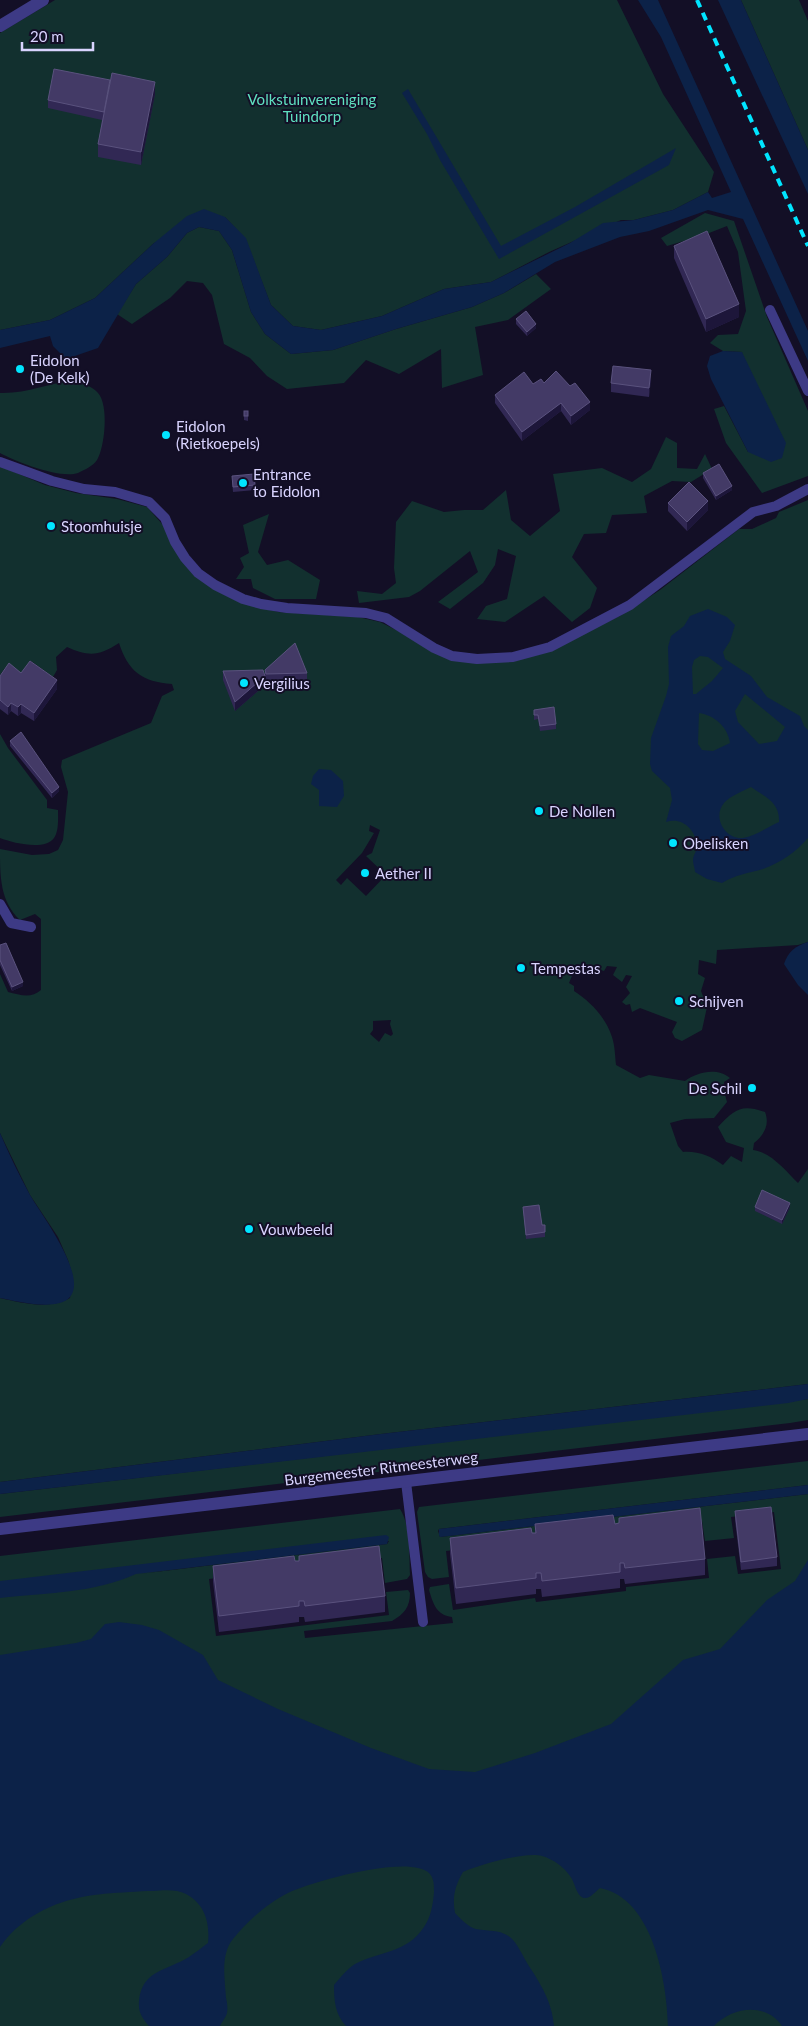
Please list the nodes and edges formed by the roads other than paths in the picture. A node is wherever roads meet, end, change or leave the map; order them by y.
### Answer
1 (43, 0) edge
2 (0, 26) edge
3 (770, 310) dead end
4 (808, 391) edge
5 (0, 462) edge
6 (808, 489) edge
7 (0, 904) edge
8 (31, 927) dead end
9 (808, 1429) edge
10 (808, 1434) edge
11 (767, 1439) junction
12 (406, 1482) junction
13 (0, 1529) edge
14 (423, 1622) dead end

1 - 2 street
3 - 4 lane
5 - 6 lane
7 - 8 lane
9 - 11 street, Burgemeester Ritmeesterweg
10 - 11 street, Burgemeester Ritmeesterweg
11 - 12 street, Burgemeester Ritmeesterweg
12 - 13 street, Burgemeester Ritmeesterweg
12 - 14 lane

